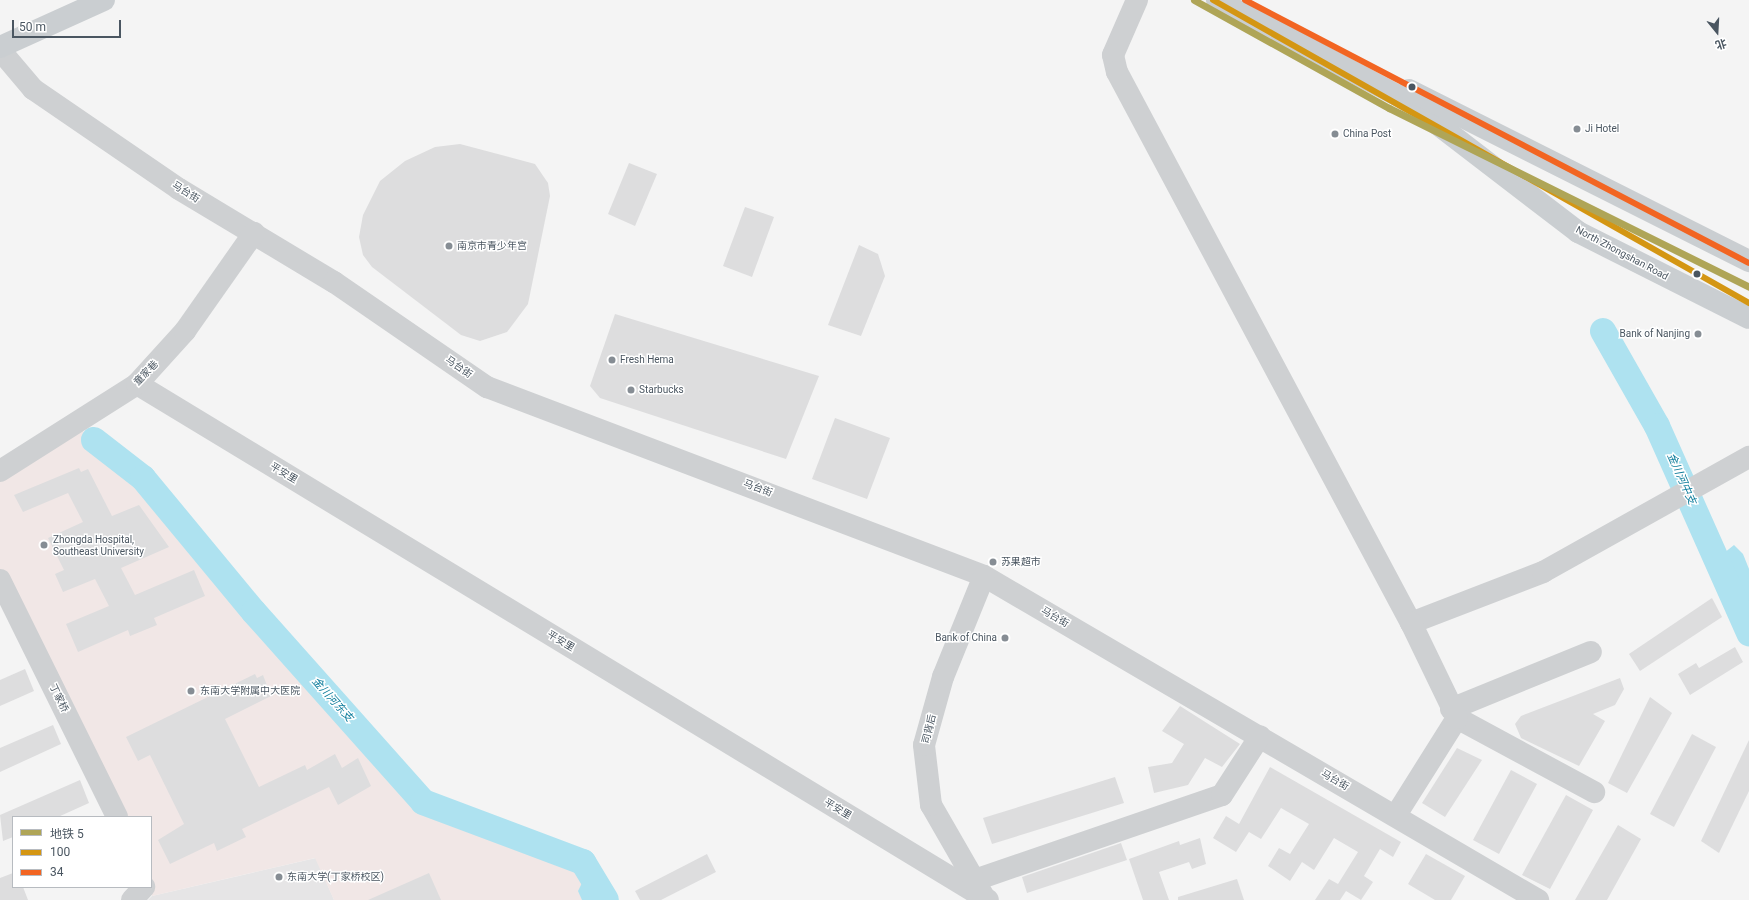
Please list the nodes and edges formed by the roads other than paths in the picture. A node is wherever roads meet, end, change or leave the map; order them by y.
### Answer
1 (74, 0) edge
2 (104, 0) edge
3 (1137, 0) edge
4 (1217, 0) edge
5 (1240, 0) edge
6 (0, 35) edge
7 (0, 48) edge
8 (254, 233) junction
9 (1749, 261) edge
10 (1749, 318) edge
11 (138, 384) junction
12 (1742, 462) edge
13 (0, 471) edge
14 (984, 576) junction
15 (0, 580) edge
16 (1411, 623) junction
17 (1591, 652) dead end
18 (1454, 714) junction
19 (1260, 736) junction
20 (1594, 792) dead end
21 (1396, 815) junction
22 (117, 816) edge
23 (143, 888) edge
24 (983, 895) edge
25 (132, 900) edge
26 (1538, 900) edge

1 - 6 main road
2 - 7 main road
3 - 16 street
4 - 10 main road, North Zhongshan Road
5 - 9 main road
7 - 8 street, 马台街
8 - 11 street, 童家巷
8 - 14 street, 马台街
11 - 13 street, 童家巷
11 - 24 street, 平安里
12 - 16 street
14 - 19 street, 马台街
14 - 24 street, 司背后
15 - 22 street, 丁家桥
16 - 18 street
17 - 18 street
18 - 20 street
18 - 21 street
19 - 21 street, 马台街
19 - 24 street
21 - 26 street, 马台街
23 - 25 street

